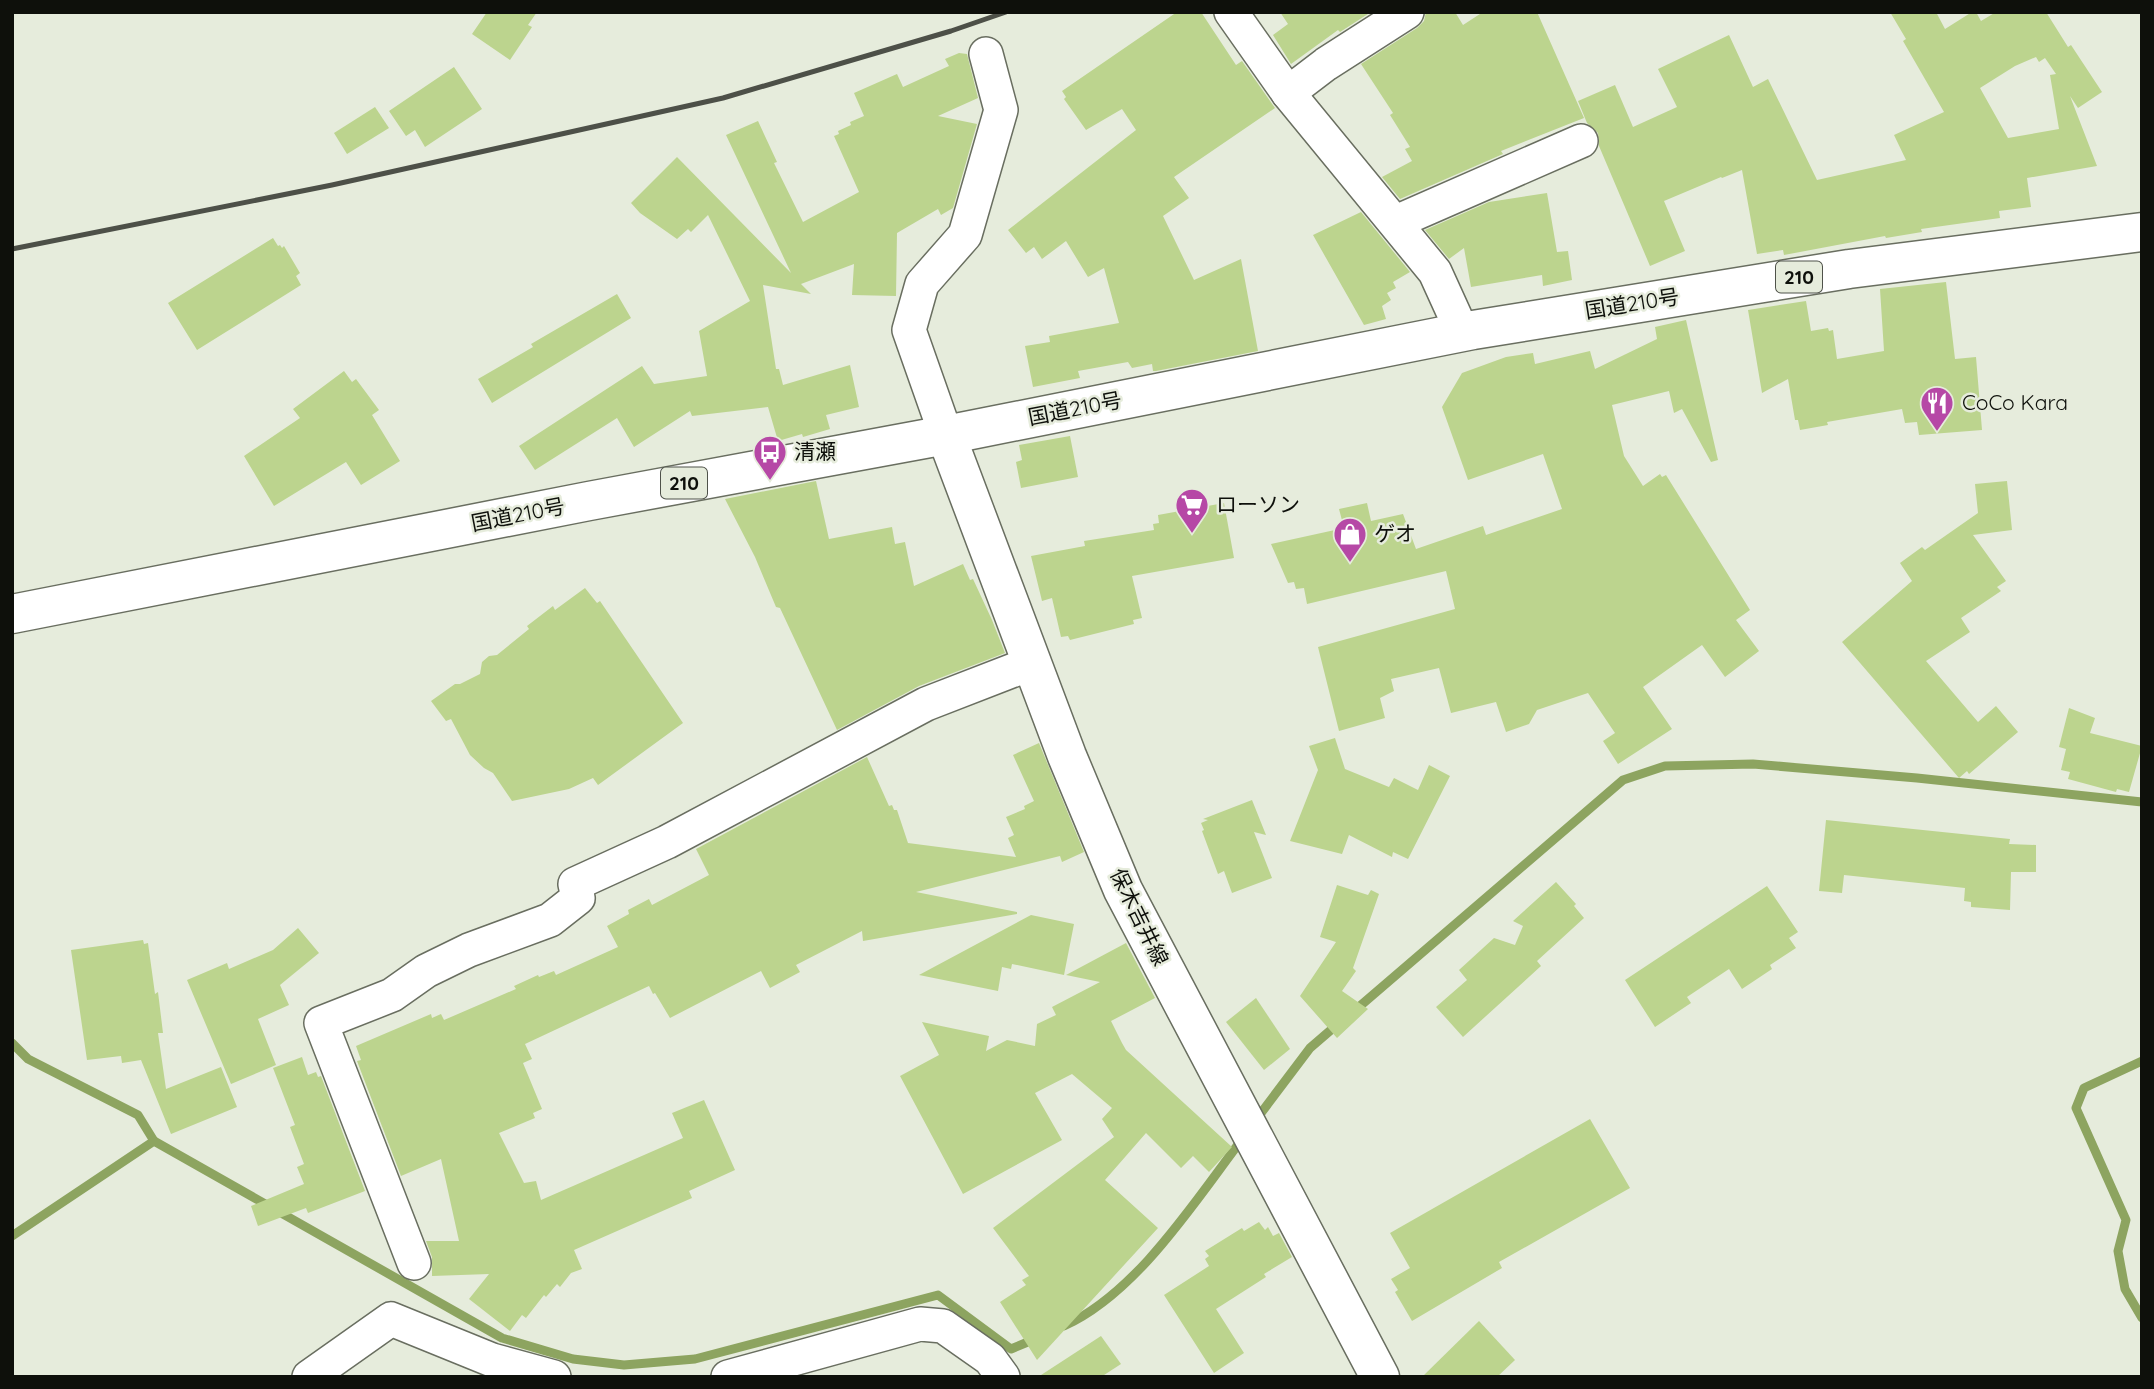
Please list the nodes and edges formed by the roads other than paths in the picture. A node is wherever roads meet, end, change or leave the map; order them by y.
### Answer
1 (1231, 12) edge
2 (1408, 12) edge
3 (986, 54) dead end
4 (1289, 93) junction
5 (1581, 141) dead end
6 (1396, 222) junction
7 (2142, 232) edge
8 (1458, 332) junction
9 (946, 435) junction
10 (12, 614) edge
11 (1032, 663) junction
12 (414, 1263) dead end
13 (309, 1377) edge
14 (554, 1377) edge
15 (728, 1377) edge
16 (1003, 1377) edge
17 (1380, 1377) edge

1 - 4 street
2 - 4 street
3 - 9 street
4 - 6 street
5 - 6 street
6 - 8 street
7 - 8 main road, 国道210号 / 210
8 - 9 main road, 国道210号 / 210
9 - 10 main road, 国道210号 / 210
9 - 11 main road, 保木吉井線
11 - 12 street
11 - 17 main road, 保木吉井線
13 - 14 street
15 - 16 street

